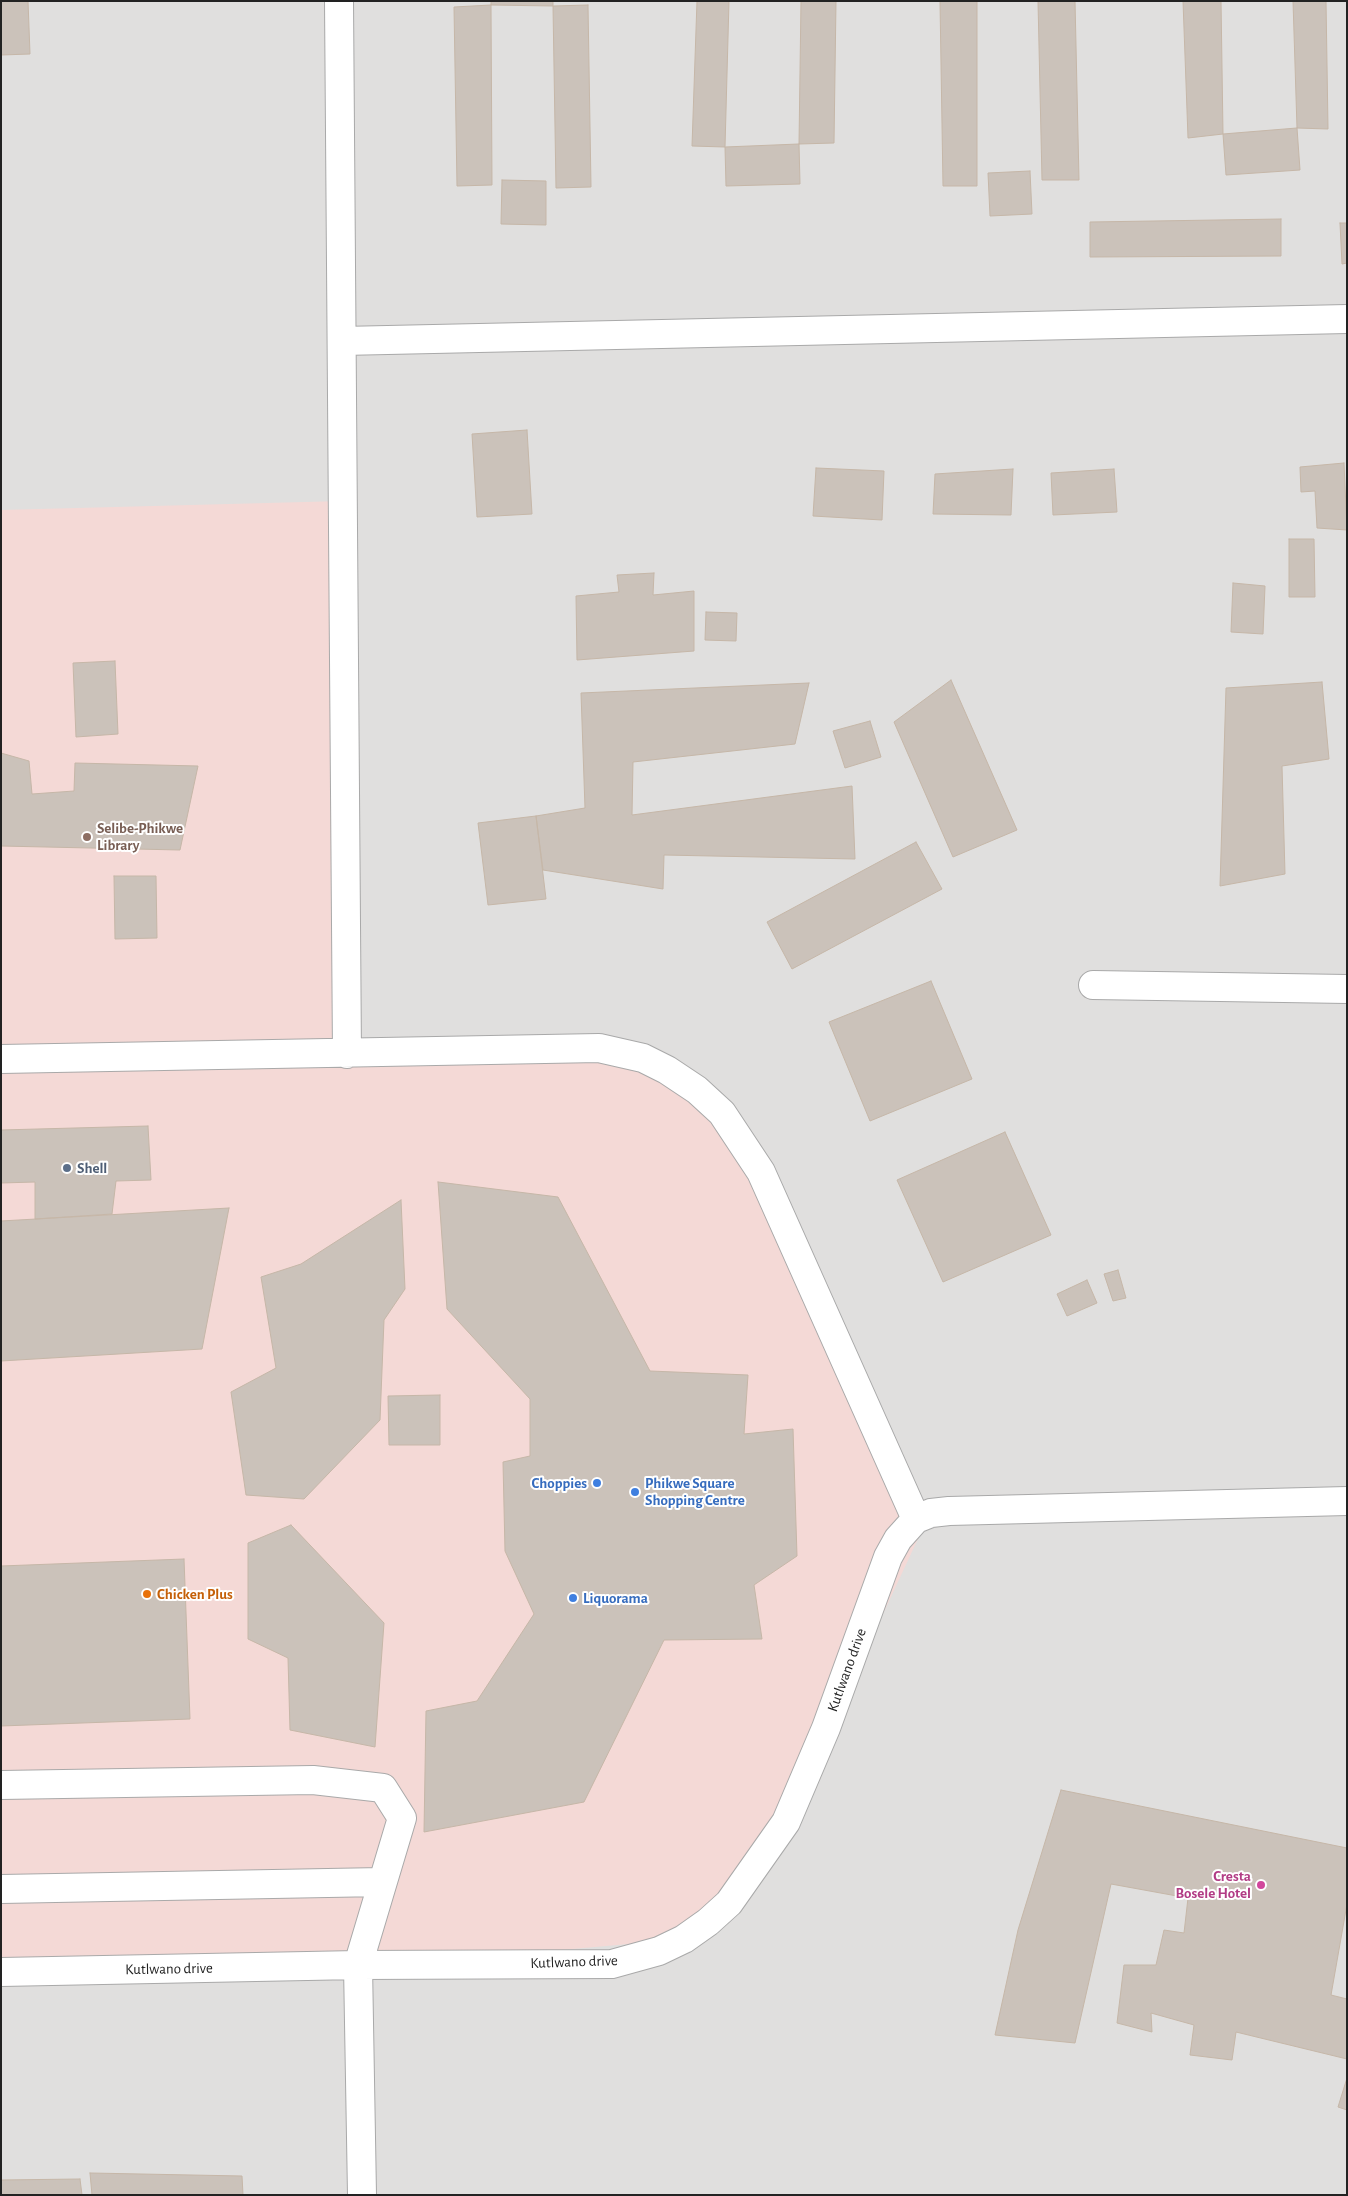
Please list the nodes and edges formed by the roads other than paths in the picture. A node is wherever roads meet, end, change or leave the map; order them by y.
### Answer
1 (339, 1) edge
2 (1347, 320) edge
3 (342, 341) junction
4 (1092, 985) dead end
5 (1347, 988) edge
6 (347, 1054) junction
7 (1, 1059) edge
8 (1347, 1501) edge
9 (916, 1519) junction
10 (1, 1785) edge
11 (382, 1882) junction
12 (1, 1889) edge
13 (358, 1965) junction
14 (1, 1972) edge
15 (362, 2195) edge

1 - 3 street
2 - 3 street
3 - 6 street
4 - 5 street
6 - 7 street
6 - 9 street
8 - 9 street
9 - 13 street, Kutlwano drive
10 - 11 street
11 - 12 street
11 - 13 street
13 - 14 street, Kutlwano drive
13 - 15 street

